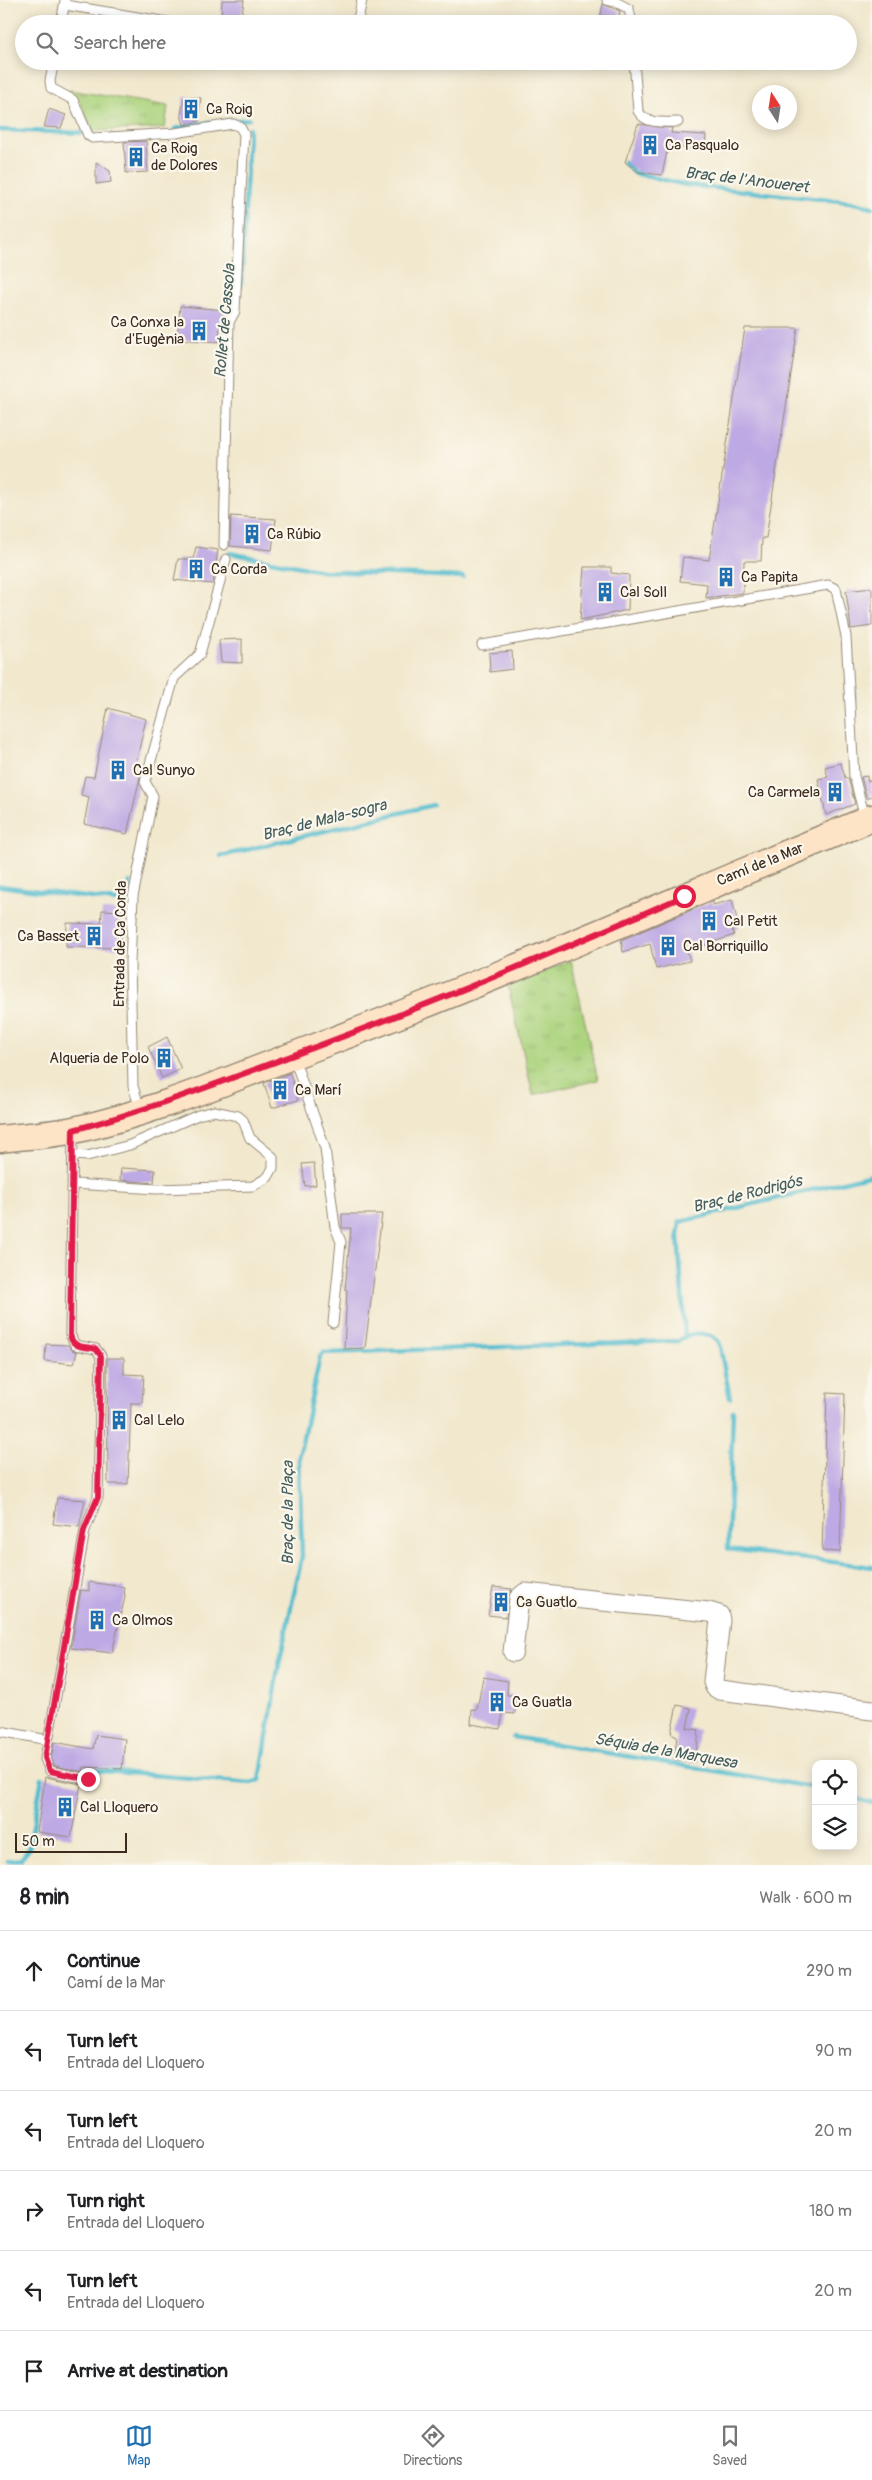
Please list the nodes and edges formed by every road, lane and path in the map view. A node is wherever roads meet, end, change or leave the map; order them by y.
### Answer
1 (362, 0) edge
2 (614, 0) edge
3 (65, 2) edge
4 (63, 15) edge
5 (133, 15) edge
6 (359, 15) edge
7 (630, 15) edge
8 (52, 70) edge
9 (635, 70) edge
10 (678, 122) dead end
11 (224, 545) dead end
12 (226, 559) dead end
13 (482, 645) dead end
14 (869, 820) edge
15 (294, 1055) junction
16 (141, 1112) junction
17 (0, 1129) edge
18 (46, 1134) junction
19 (0, 1139) edge
20 (73, 1143) junction
21 (73, 1184) junction
22 (333, 1323) dead end
23 (513, 1652) dead end
24 (872, 1710) edge
25 (0, 1731) edge
26 (48, 1740) junction
27 (88, 1779) dead end

1 - 6 lane
2 - 7 lane
3 - 4 lane
3 - 5 lane
8 - 11 lane
9 - 10 lane
12 - 16 lane, Entrada de Ca Corda
13 - 14 lane
14 - 15 main road, Camí de la Mar
15 - 16 main road, Camí de la Mar
15 - 22 lane
16 - 20 main road, Camí de la Mar
17 - 18 lane
18 - 19 main road, Camí de la Mar
18 - 20 main road, Camí de la Mar
20 - 21 lane
20 - 21 lane
21 - 26 lane
23 - 24 street
25 - 26 lane
26 - 27 lane

